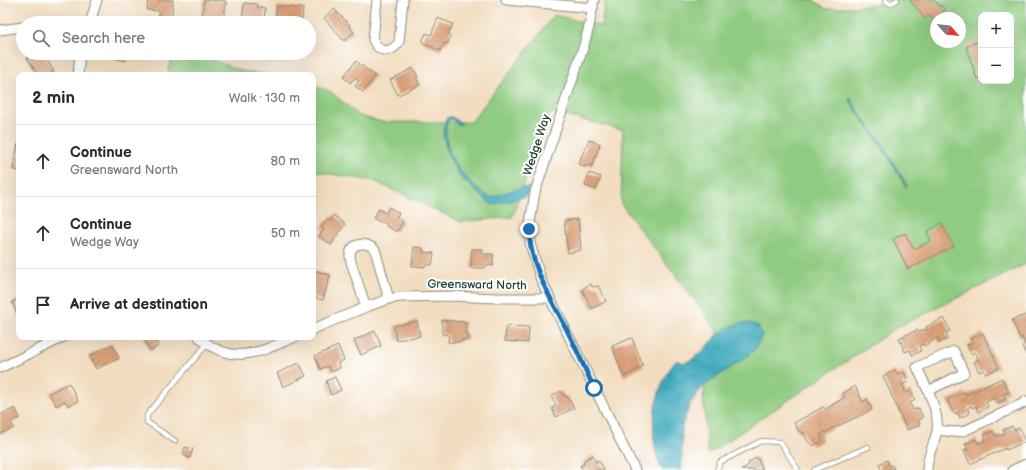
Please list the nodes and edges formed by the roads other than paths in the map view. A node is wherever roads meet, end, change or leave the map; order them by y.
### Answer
1 (97, 0) edge
2 (377, 0) edge
3 (403, 0) edge
4 (506, 0) edge
5 (885, 0) edge
6 (897, 0) edge
7 (593, 4) edge
8 (92, 16) edge
9 (16, 28) edge
10 (0, 30) edge
11 (79, 60) edge
12 (78, 72) edge
13 (550, 298) junction
14 (389, 299) junction
15 (366, 307) junction
16 (316, 329) edge
17 (58, 340) edge
18 (202, 340) edge
19 (288, 340) edge
20 (207, 344) junction
21 (0, 368) edge
22 (928, 391) junction
23 (1026, 401) edge
24 (937, 430) junction
25 (175, 441) dead end
26 (868, 447) dead end
27 (1026, 464) edge
28 (635, 470) edge
29 (717, 470) edge
30 (798, 470) edge
31 (814, 470) edge
32 (927, 470) edge
33 (1013, 470) edge

1 - 8 street
2 - 3 street
4 - 7 street
5 - 6 lane
7 - 13 street, Wedge Way
9 - 10 street
11 - 12 street
13 - 14 street, Greensward North
13 - 28 street
14 - 15 street, Greensward North
14 - 15 street
15 - 16 street, Greensward North
17 - 21 street
18 - 20 street
19 - 20 street
20 - 25 lane
22 - 22 street
22 - 24 street
23 - 24 street
24 - 32 street
26 - 31 lane
27 - 33 street
29 - 30 lane

